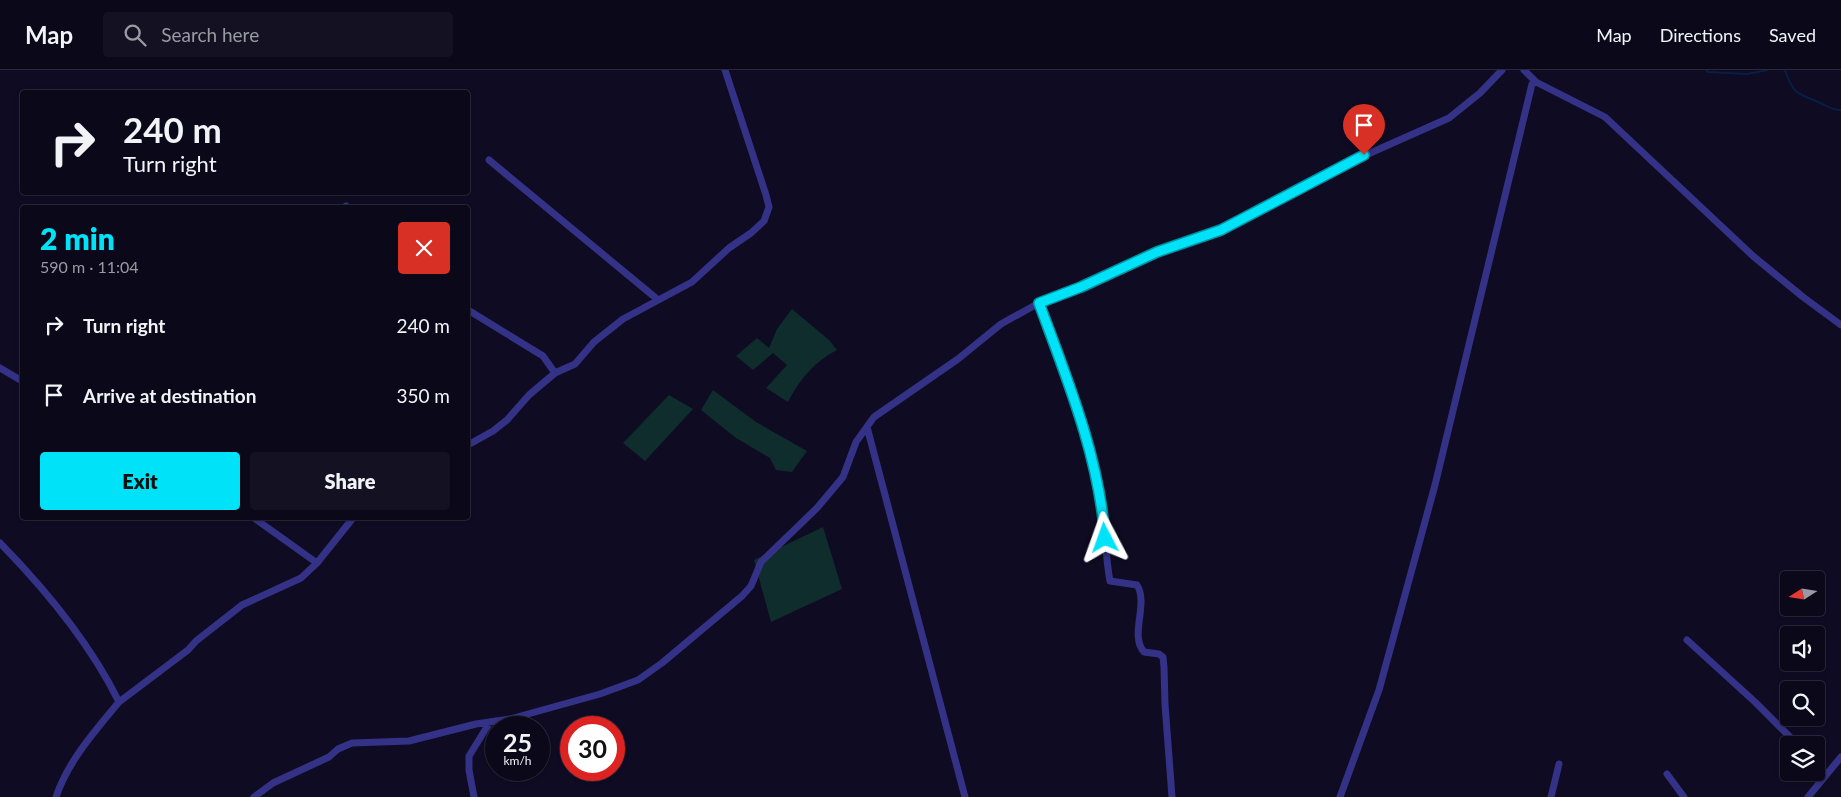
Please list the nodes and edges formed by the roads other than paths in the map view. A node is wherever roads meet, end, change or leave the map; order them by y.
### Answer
1 (725, 70) edge
2 (1502, 70) edge
3 (1524, 70) edge
4 (1536, 82) junction
5 (489, 160) dead end
6 (657, 299) junction
7 (1039, 303) junction
8 (470, 311) edge
9 (1841, 325) edge
10 (0, 368) edge
11 (555, 373) junction
12 (20, 380) edge
13 (867, 427) junction
14 (470, 444) edge
15 (257, 520) edge
16 (351, 520) edge
17 (0, 543) edge
18 (317, 563) junction
19 (1688, 640) dead end
20 (119, 702) junction
21 (518, 716) edge
22 (485, 723) edge
23 (485, 729) edge
24 (1789, 736) edge
25 (1841, 757) edge
26 (1559, 764) dead end
27 (1667, 774) dead end
28 (1826, 774) joint
29 (56, 797) edge
30 (254, 797) edge
31 (474, 797) edge
32 (966, 797) edge
33 (1172, 797) edge
34 (1340, 797) edge
35 (1551, 797) edge
36 (1684, 797) edge
37 (1808, 797) edge

1 - 6 street
2 - 7 street
3 - 4 street
4 - 9 street
4 - 34 street
5 - 6 street
6 - 11 street
7 - 13 street
7 - 33 street
8 - 11 street
10 - 12 street
11 - 14 street
13 - 21 street
13 - 32 street
15 - 18 street
16 - 18 street
17 - 20 street
18 - 20 street
19 - 24 street
20 - 29 street
22 - 30 street
23 - 31 street
25 - 28 street
26 - 35 street
27 - 36 street
28 - 37 street

